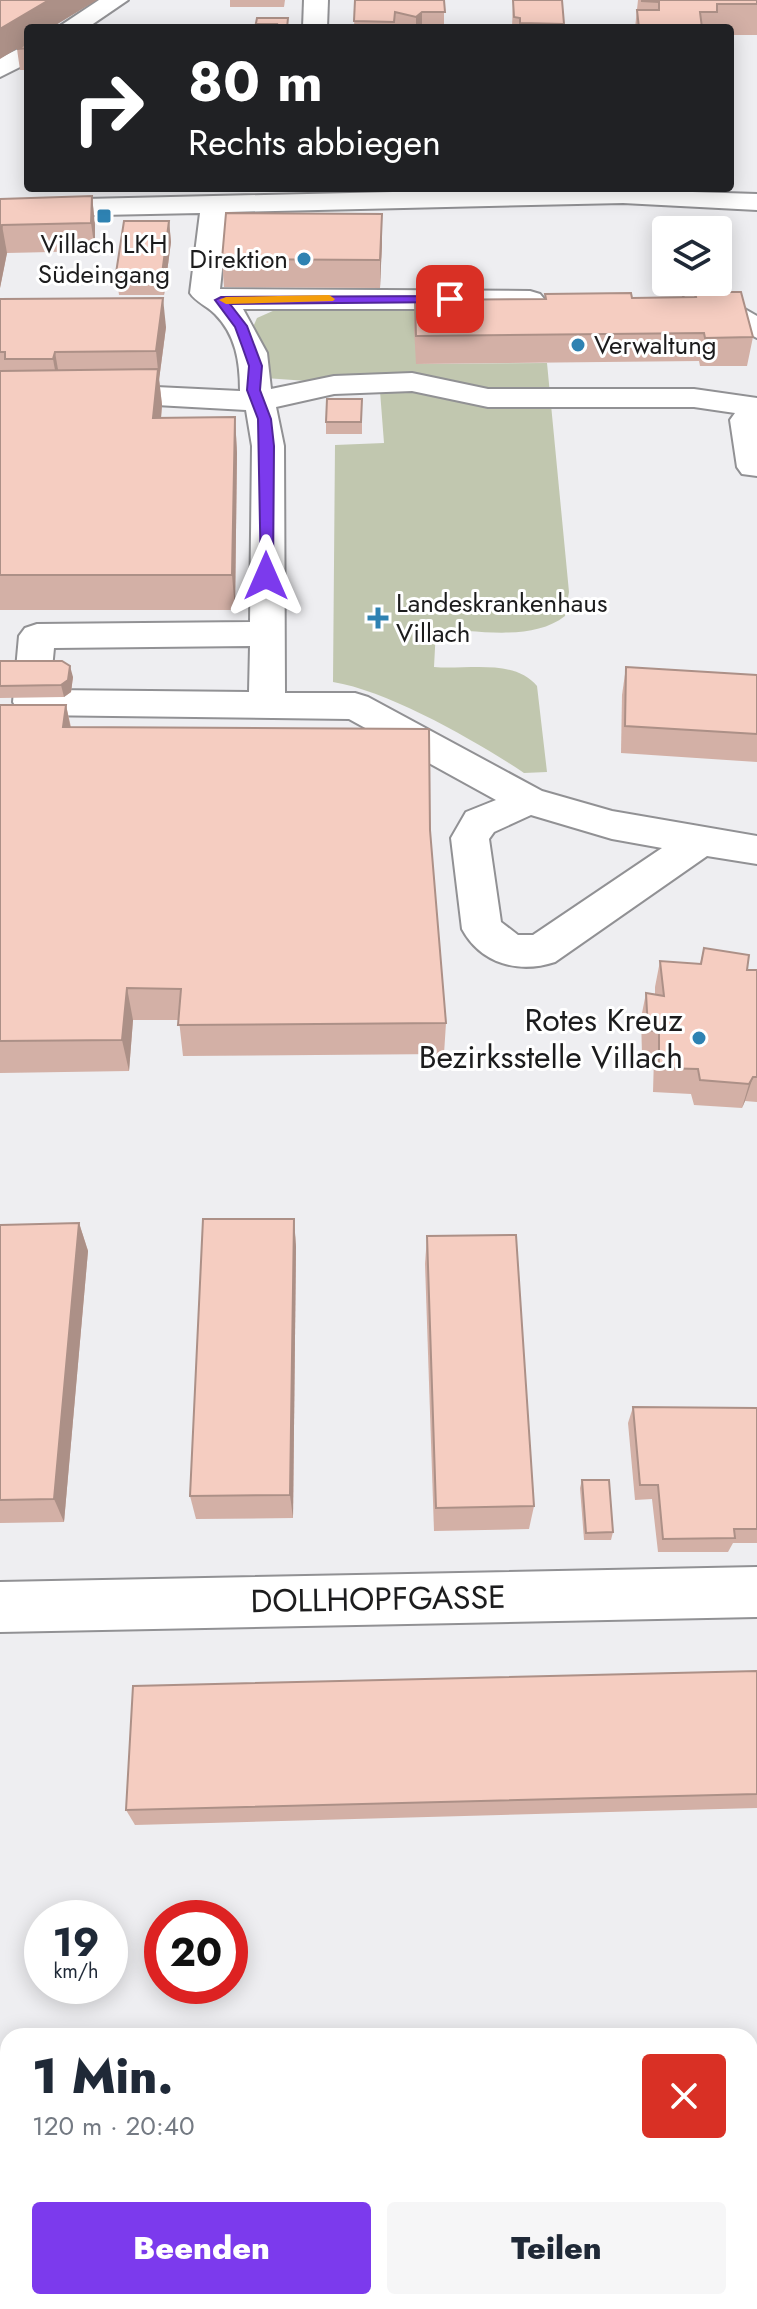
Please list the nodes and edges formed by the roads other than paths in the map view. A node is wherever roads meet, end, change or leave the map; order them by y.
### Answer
1 (116, 0) edge
2 (316, 0) edge
3 (76, 24) edge
4 (315, 24) edge
5 (24, 54) edge
6 (0, 69) edge
7 (757, 202) edge
8 (215, 203) junction
9 (0, 209) edge
10 (221, 300) junction
11 (564, 300) edge
12 (673, 300) edge
13 (757, 329) edge
14 (0, 399) edge
15 (258, 401) junction
16 (757, 409) edge
17 (753, 467) dead end
18 (235, 511) edge
19 (267, 518) junction
20 (266, 634) junction
21 (267, 702) junction
22 (529, 801) junction
23 (699, 842) junction
24 (757, 850) edge
25 (757, 1592) edge
26 (0, 1607) edge

1 - 3 street
2 - 4 street
5 - 6 street
7 - 8 street
8 - 9 street
8 - 10 street
10 - 11 street
10 - 15 street
12 - 13 street
14 - 15 street
15 - 16 street
15 - 19 street
16 - 17 street
18 - 19 street
19 - 20 street
20 - 21 street
20 - 21 street
21 - 22 street
22 - 23 street
22 - 23 street
23 - 24 street
25 - 26 street, DOLLHOPFGASSE

